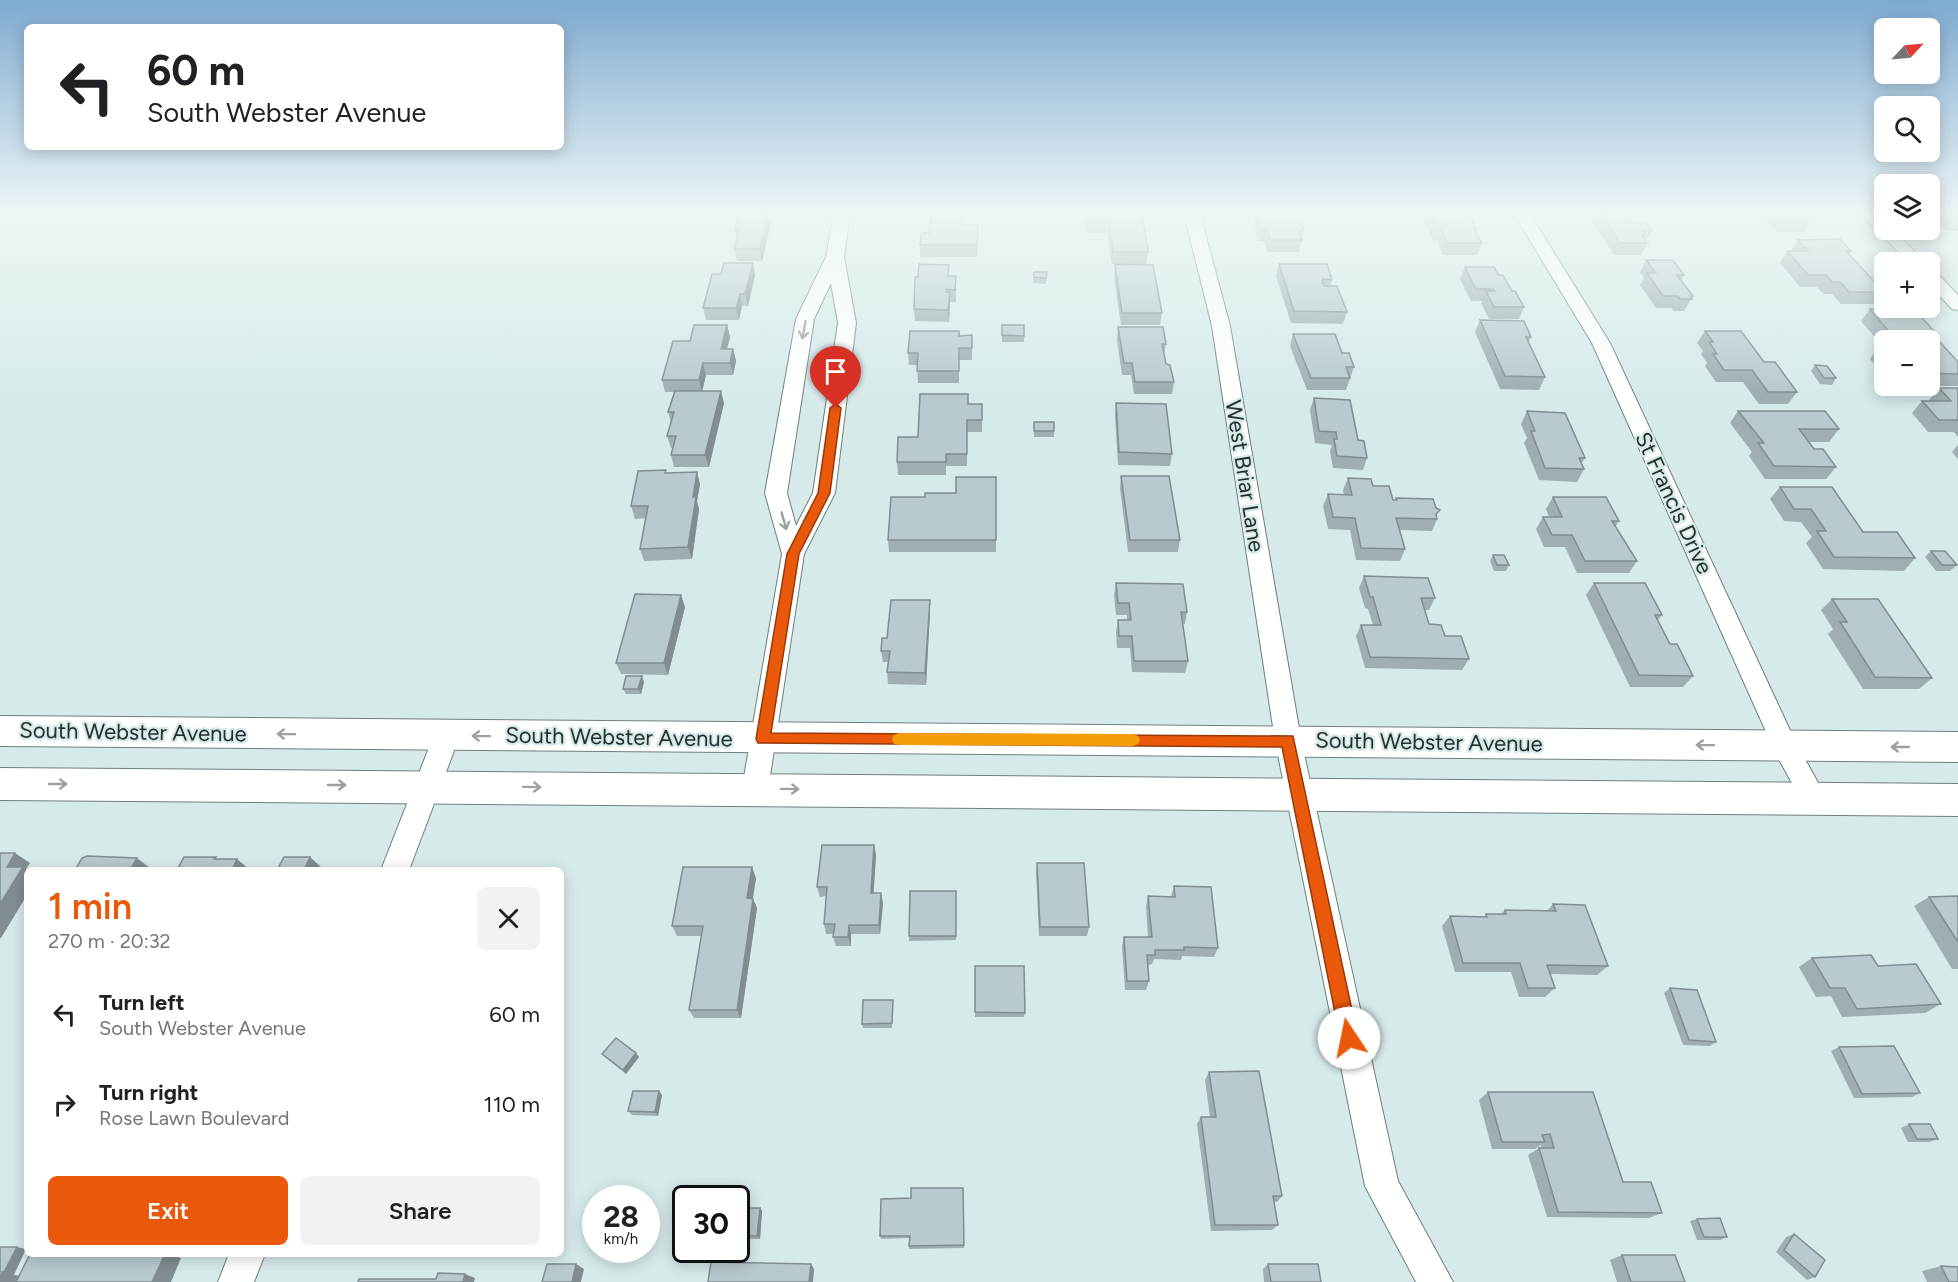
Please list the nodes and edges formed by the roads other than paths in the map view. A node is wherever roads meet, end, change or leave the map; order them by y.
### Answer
1 (828, 274) edge
2 (839, 274) edge
3 (1207, 274) edge
4 (1558, 274) edge
5 (1940, 286) edge
6 (1958, 305) edge
7 (793, 554) junction
8 (0, 731) edge
9 (447, 735) junction
10 (763, 739) junction
11 (1288, 740) junction
12 (1785, 746) junction
13 (1958, 747) edge
14 (0, 783) edge
15 (427, 786) junction
16 (755, 789) junction
17 (1300, 795) junction
18 (1814, 799) junction
19 (1958, 800) edge
20 (395, 867) edge
21 (246, 1257) edge
22 (236, 1282) edge
23 (1435, 1282) edge

1 -> 7 street
2 - 7 street
3 - 11 street, West Briar Lane
4 - 12 street, St Francis Drive
5 - 6 street
7 - 10 street
9 -> 8 main road, South Webster Avenue
10 -> 9 main road, South Webster Avenue
9 - 15 street
10 - 11 main road, South Webster Avenue
10 - 16 street
12 -> 11 main road, South Webster Avenue
11 - 17 street, West Briar Lane
13 -> 12 main road, South Webster Avenue
12 - 18 street, St Francis Drive
14 -> 15 main road
15 -> 16 main road
15 - 20 street
16 -> 17 main road
17 - 18 main road
17 - 23 street, West Briar Lane
18 - 19 main road
21 - 22 street

